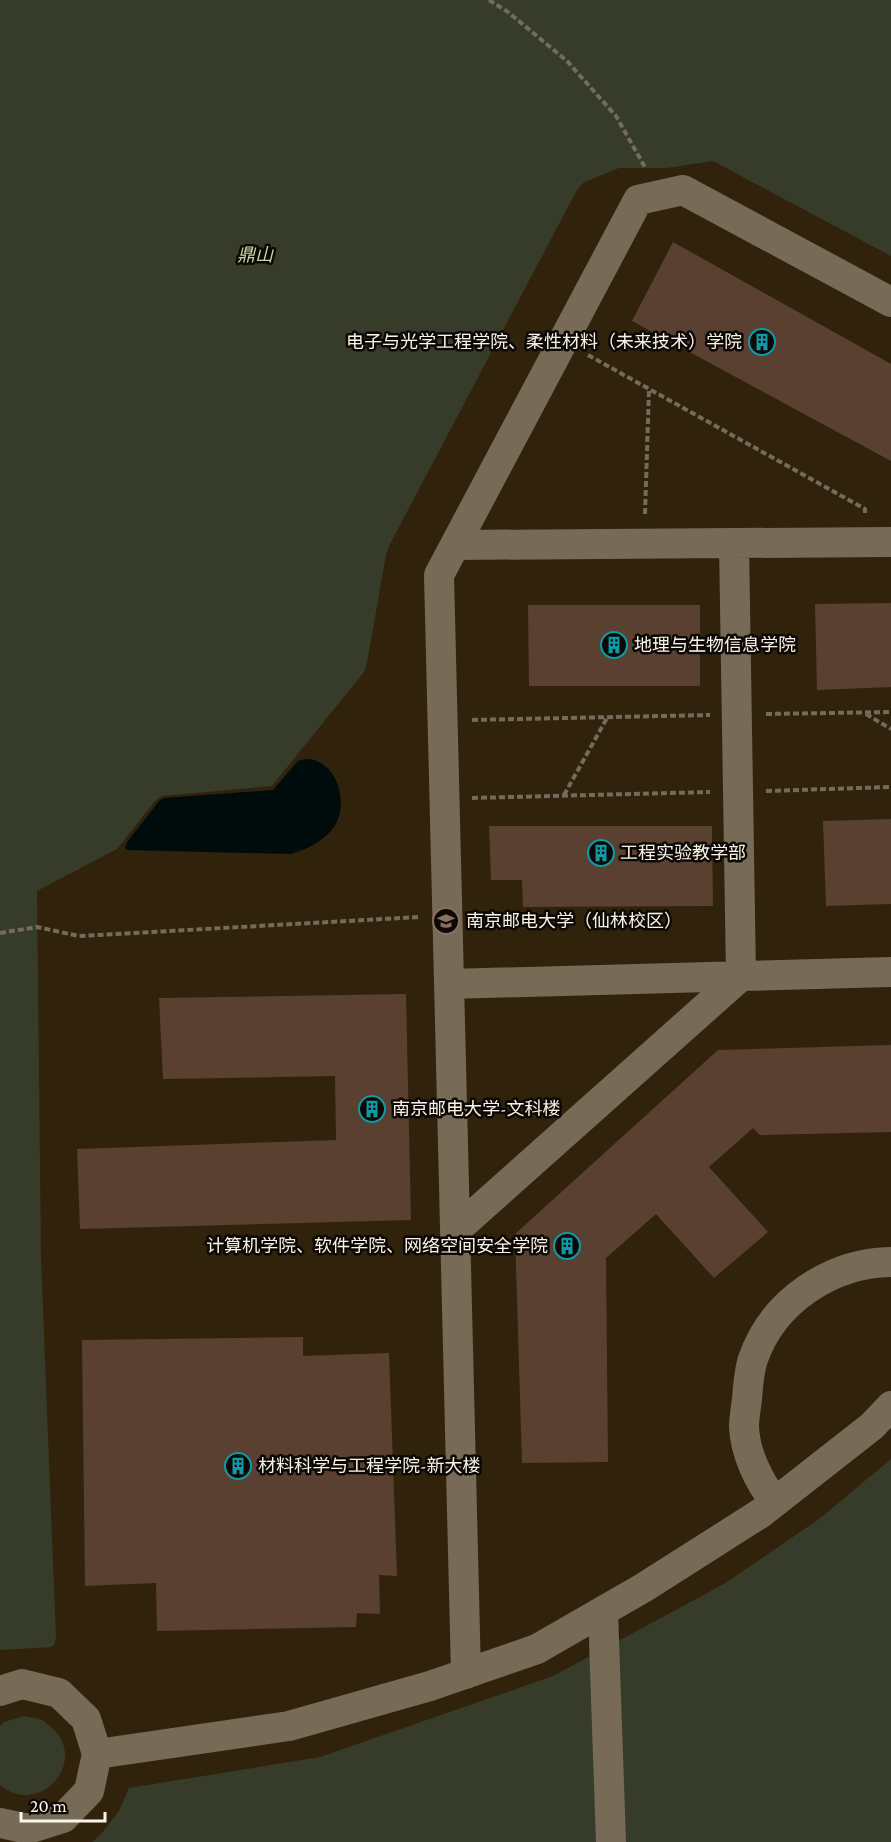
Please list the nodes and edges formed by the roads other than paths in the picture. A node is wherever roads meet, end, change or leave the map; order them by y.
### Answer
1 (891, 302) edge
2 (879, 542) edge
3 (734, 543) junction
4 (455, 545) junction
5 (891, 972) edge
6 (741, 976) junction
7 (449, 984) junction
8 (456, 1230) junction
9 (891, 1262) edge
10 (891, 1406) edge
11 (775, 1502) junction
12 (603, 1611) junction
13 (466, 1674) junction
14 (0, 1691) edge
15 (97, 1754) junction
16 (18, 1831) edge
17 (611, 1842) edge

1 - 4 lane
2 - 3 lane
3 - 4 lane
3 - 6 lane
4 - 7 lane
5 - 6 lane
6 - 7 lane
6 - 8 lane
7 - 8 lane
8 - 13 lane
9 - 11 lane
10 - 11 lane
11 - 12 lane
12 - 13 lane
12 - 17 lane
13 - 15 lane
14 - 15 lane
15 - 16 lane

